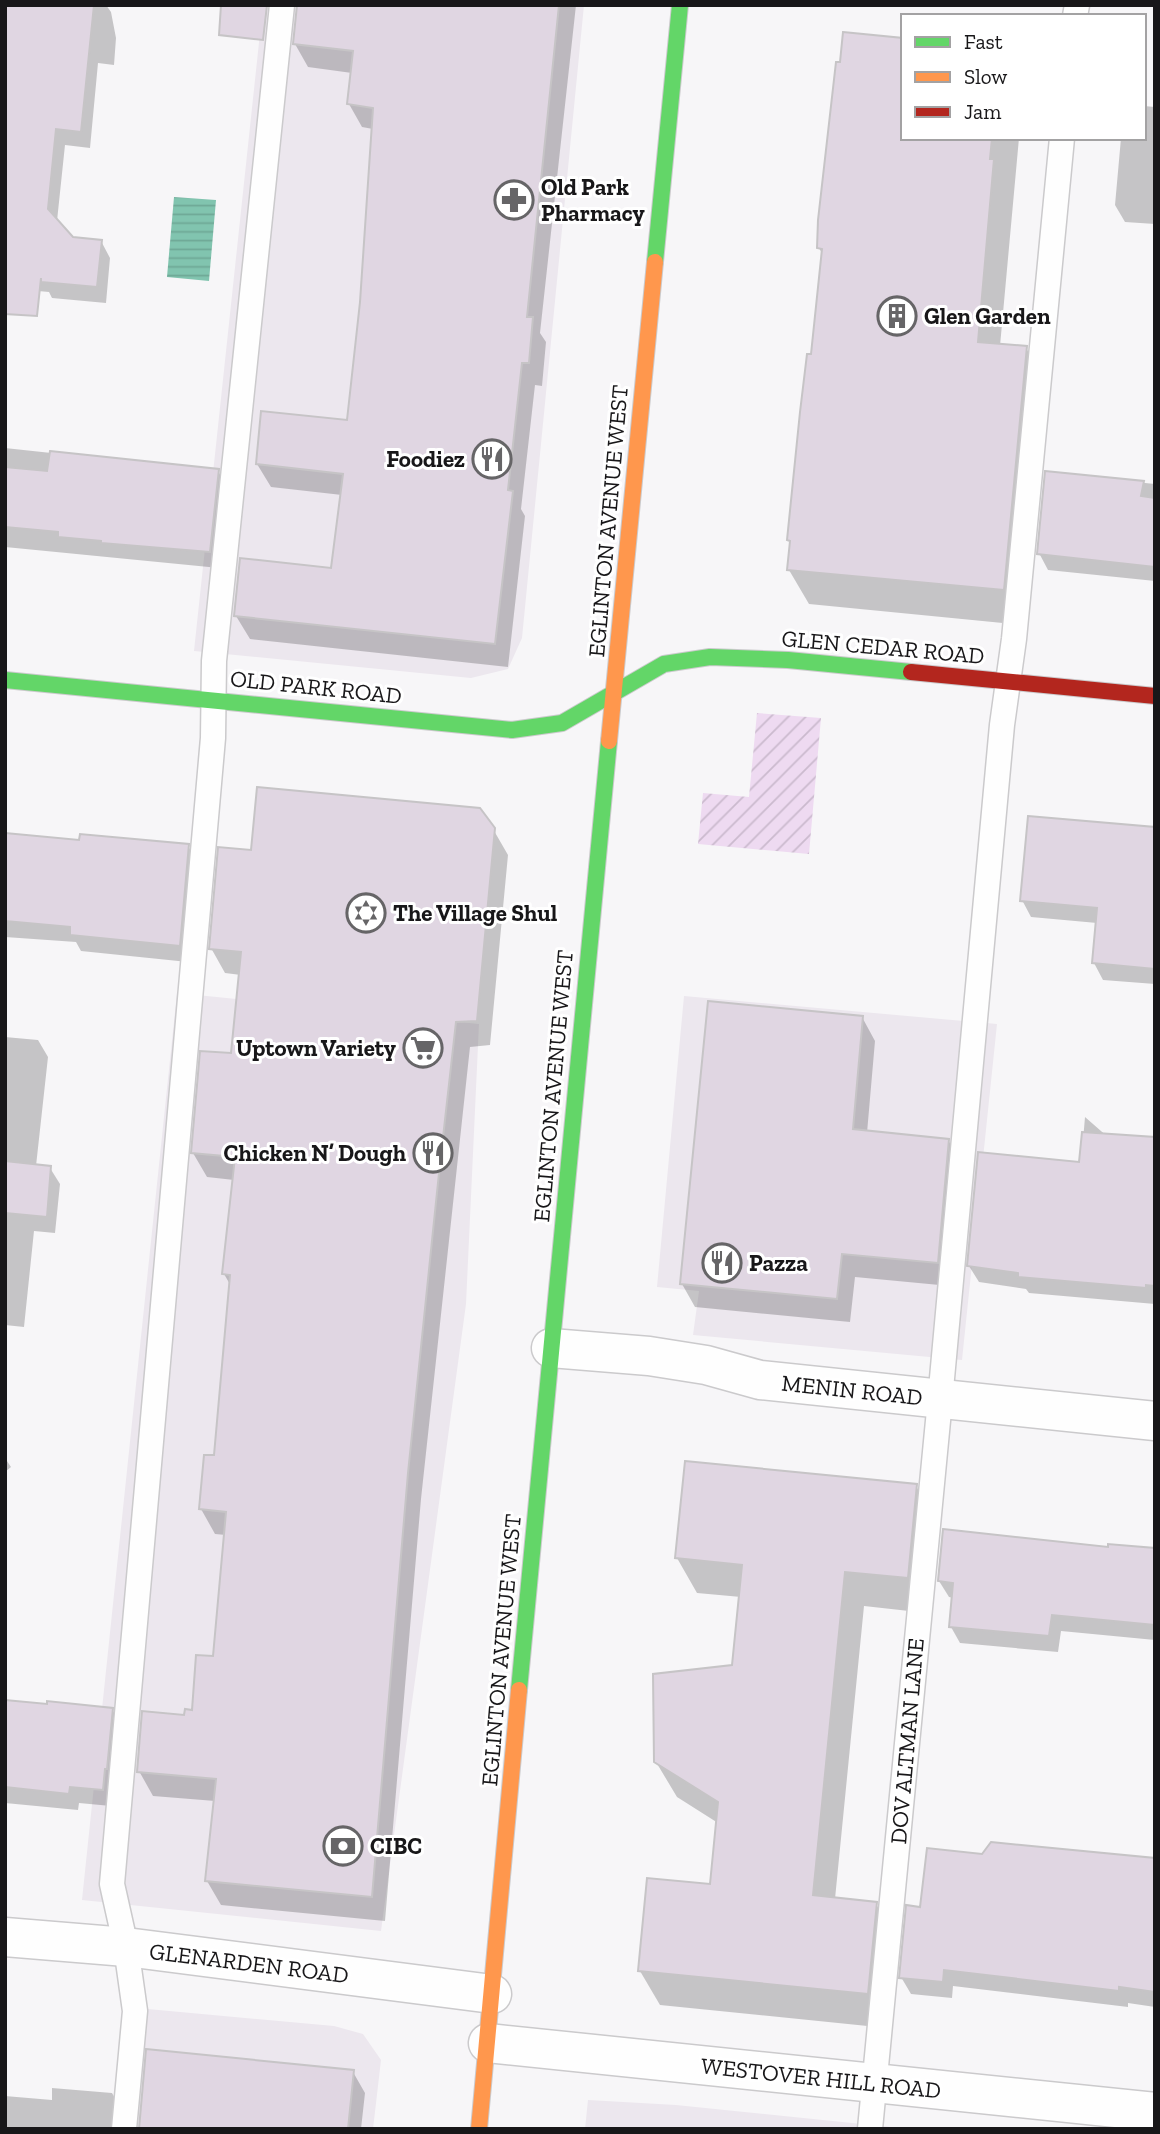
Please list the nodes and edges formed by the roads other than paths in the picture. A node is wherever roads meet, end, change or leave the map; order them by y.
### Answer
1 (282, 5) edge
2 (680, 5) edge
3 (1062, 140) edge
4 (5, 680) edge
5 (1009, 682) junction
6 (615, 693) junction
7 (1155, 696) edge
8 (214, 700) junction
9 (551, 1348) junction
10 (940, 1400) junction
11 (1155, 1421) edge
12 (5, 1937) edge
13 (126, 1947) junction
14 (492, 1994) junction
15 (488, 2043) junction
16 (875, 2083) junction
17 (1155, 2112) edge
18 (124, 2129) edge
19 (479, 2129) edge
20 (870, 2129) edge

1 - 8 lane
2 - 6 main road, EGLINTON AVENUE WEST
3 - 5 lane, DOV ALTMAN LANE
4 - 8 main road, OLD PARK ROAD
5 - 6 main road, GLEN CEDAR ROAD
5 - 7 main road, GLEN CEDAR ROAD
5 - 10 lane, DOV ALTMAN LANE
6 - 8 main road, OLD PARK ROAD
6 - 9 main road, EGLINTON AVENUE WEST
8 - 13 lane
9 - 10 street, MENIN ROAD
9 - 14 main road, EGLINTON AVENUE WEST
10 - 11 street, MENIN ROAD
10 - 16 lane, DOV ALTMAN LANE
12 - 13 street, GLENARDEN ROAD
13 - 14 street, GLENARDEN ROAD
13 - 18 lane
14 - 15 main road, EGLINTON AVENUE WEST
15 - 16 street, WESTOVER HILL ROAD
15 - 19 main road, EGLINTON AVENUE WEST
16 - 17 street, WESTOVER HILL ROAD
16 - 20 lane, DOV ALTMAN LANE

